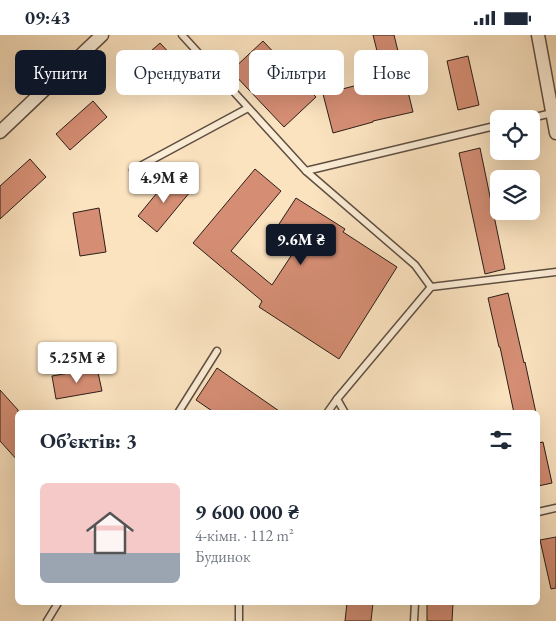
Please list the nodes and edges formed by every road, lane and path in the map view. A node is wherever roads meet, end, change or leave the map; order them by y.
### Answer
1 (102, 35) edge
2 (182, 35) edge
3 (538, 35) edge
4 (248, 108) junction
5 (554, 112) edge
6 (540, 116) edge
7 (490, 127) edge
8 (0, 131) edge
9 (556, 133) edge
10 (133, 170) dead end
11 (306, 171) junction
12 (556, 272) edge
13 (431, 287) junction
14 (217, 351) dead end
15 (337, 399) junction
16 (180, 410) edge
17 (329, 410) edge
18 (343, 410) edge
19 (556, 508) edge
20 (540, 512) edge
21 (57, 605) edge
22 (240, 605) edge
23 (415, 605) edge
24 (47, 621) edge
25 (239, 621) edge
26 (414, 621) edge

1 - 8 street
2 - 4 lane
3 - 5 street
4 - 10 lane
4 - 11 lane
5 - 6 lane
5 - 9 street
7 - 11 lane
11 - 13 lane
12 - 13 lane
13 - 15 lane
14 - 16 lane
15 - 17 lane
15 - 18 lane
19 - 20 lane
21 - 24 lane
22 - 25 lane
23 - 26 lane

